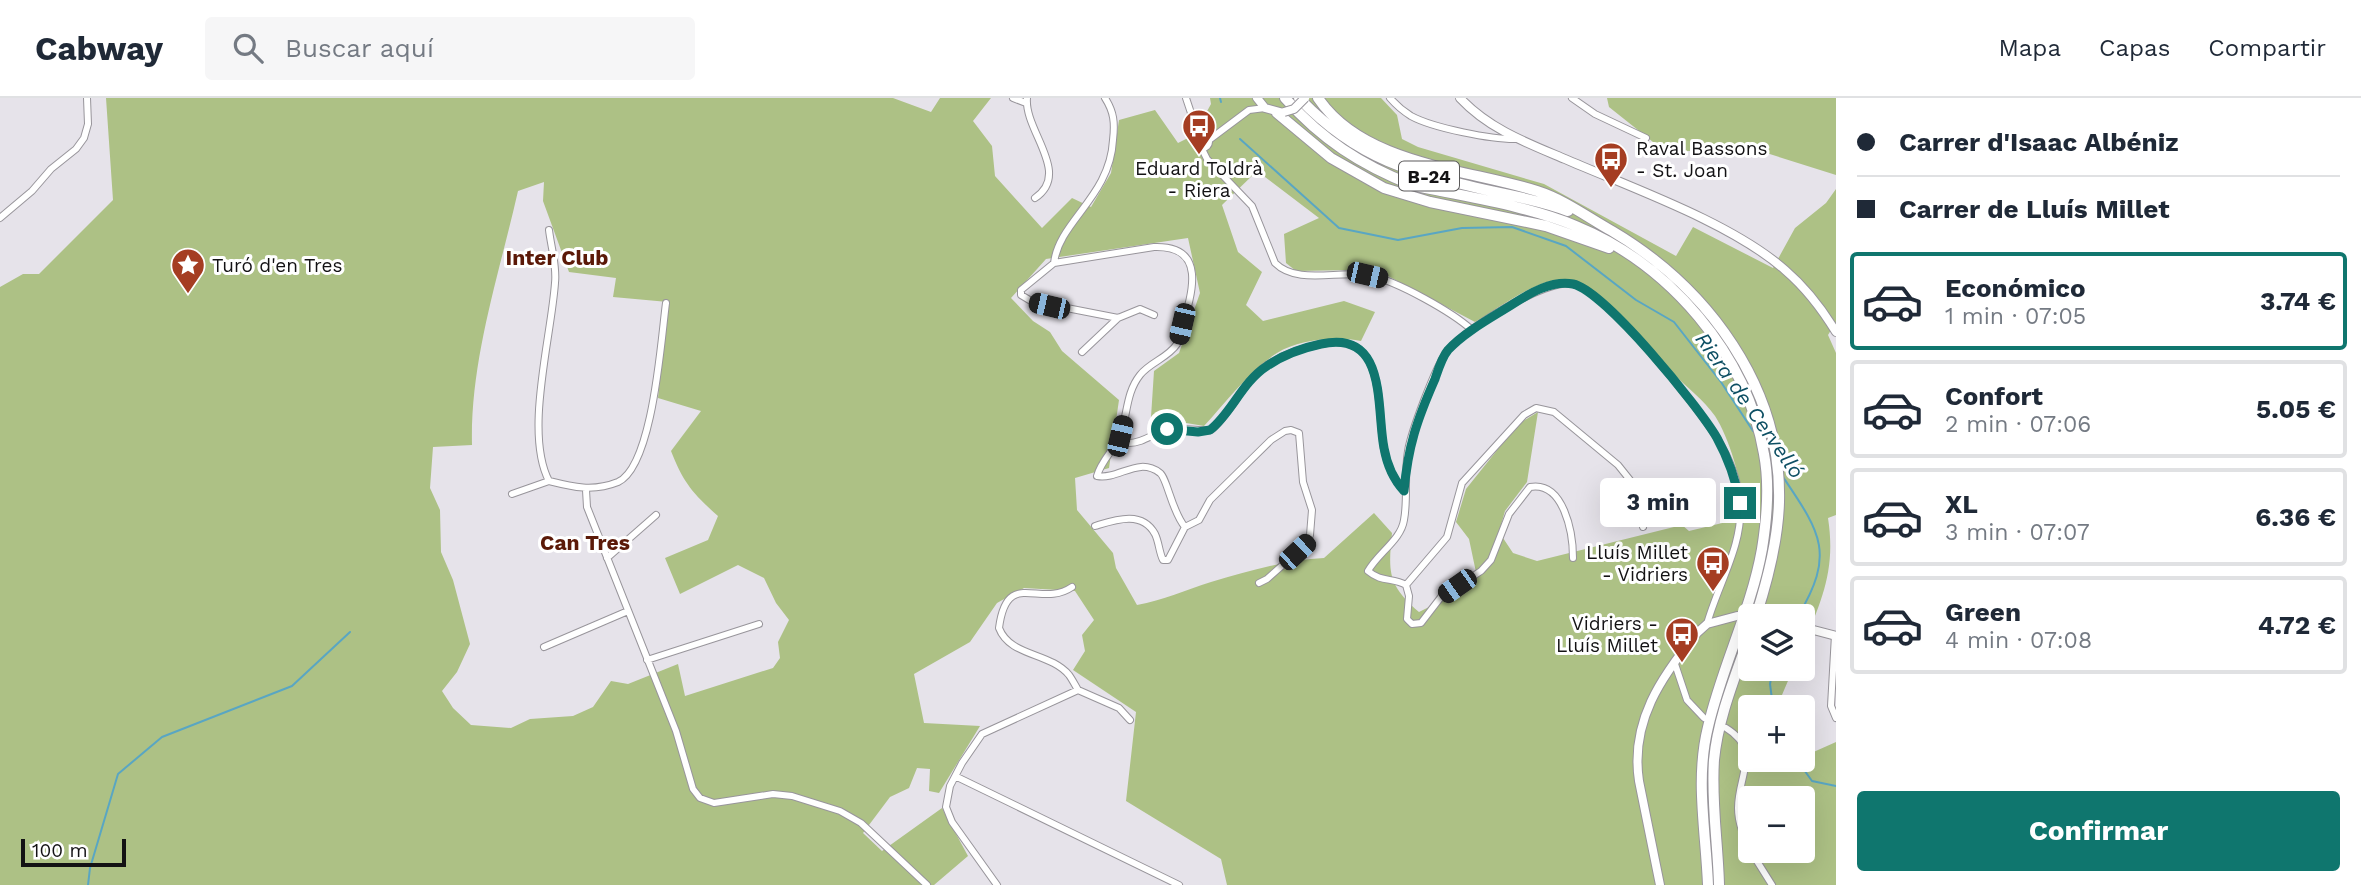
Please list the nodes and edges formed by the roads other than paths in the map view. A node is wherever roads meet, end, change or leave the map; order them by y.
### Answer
1 (87, 98) edge
2 (1013, 98) edge
3 (1105, 98) edge
4 (1186, 98) edge
5 (1256, 98) edge
6 (1285, 98) edge
7 (1302, 98) edge
8 (1318, 98) edge
9 (1390, 98) edge
10 (1460, 98) edge
11 (1572, 98) edge
12 (1026, 100) edge
13 (1265, 108) junction
14 (1280, 112) junction
15 (1245, 114) junction
16 (1199, 137) junction
17 (1646, 138) dead end
18 (1518, 139) junction
19 (1209, 140) junction
20 (1202, 149) junction
21 (1035, 198) dead end
22 (0, 218) edge
23 (1600, 224) junction
24 (549, 230) dead end
25 (1629, 255) junction
26 (1054, 263) junction
27 (666, 303) dead end
28 (1154, 316) dead end
29 (1118, 318) junction
30 (1472, 330) junction
31 (1836, 332) edge
32 (1082, 352) dead end
33 (1746, 378) junction
34 (1120, 436) junction
35 (549, 481) junction
36 (586, 490) junction
37 (1404, 491) junction
38 (512, 495) dead end
39 (656, 515) dead end
40 (1772, 521) junction
41 (1095, 526) dead end
42 (1185, 527) junction
43 (1643, 527) dead end
44 (607, 558) junction
45 (1573, 558) dead end
46 (1259, 583) dead end
47 (1406, 585) junction
48 (1072, 587) dead end
49 (1759, 604) edge
50 (628, 611) junction
51 (1737, 615) dead end
52 (759, 624) dead end
53 (1707, 624) junction
54 (1815, 631) edge
55 (1835, 636) edge
56 (544, 647) dead end
57 (647, 660) junction
58 (1675, 664) junction
59 (1738, 669) edge
60 (1078, 690) junction
61 (1704, 718) dead end
62 (1836, 719) edge
63 (1130, 720) dead end
64 (1726, 728) dead end
65 (957, 777) junction
66 (1742, 786) edge
67 (1758, 863) edge
68 (927, 885) edge
69 (997, 885) edge
70 (1179, 885) edge
71 (1660, 885) edge
72 (1708, 885) edge
73 (1719, 885) edge
74 (1772, 885) edge

1 - 22 street
2 - 12 street
3 - 26 street
4 - 16 street
5 - 13 street
5 - 15 street
6 - 25 highway, B-24
7 - 14 street, bridge
7 - 23 highway, B-24
8 - 23 highway
9 - 18 street
10 - 18 street
11 - 17 street
12 - 21 street
13 - 14 street
13 - 15 street
14 - 25 highway
15 - 19 street
16 - 19 street
16 - 20 street
18 - 31 street
19 - 20 street
20 - 30 street
23 - 33 highway, B-24
24 - 35 street
25 - 33 highway, B-24
26 - 29 street
26 - 34 street
27 - 36 street
28 - 29 street
29 - 32 street
30 - 37 street
30 - 53 street
33 - 40 highway, B-24
34 - 37 street
34 - 42 street
35 - 36 street
35 - 38 street
36 - 44 street
37 - 47 street
39 - 44 street
40 - 49 highway, B-24
40 - 72 highway, B-24
41 - 42 street
42 - 46 street
43 - 47 street
44 - 50 street
45 - 47 street
48 - 60 street
50 - 56 street
50 - 57 street
51 - 53 street
52 - 57 street
53 - 58 street
54 - 55 street
55 - 62 street
57 - 68 street
58 - 61 street
58 - 71 street
59 - 73 highway
60 - 63 street
60 - 65 street
64 - 66 street
65 - 69 street
65 - 70 street
67 - 74 street

